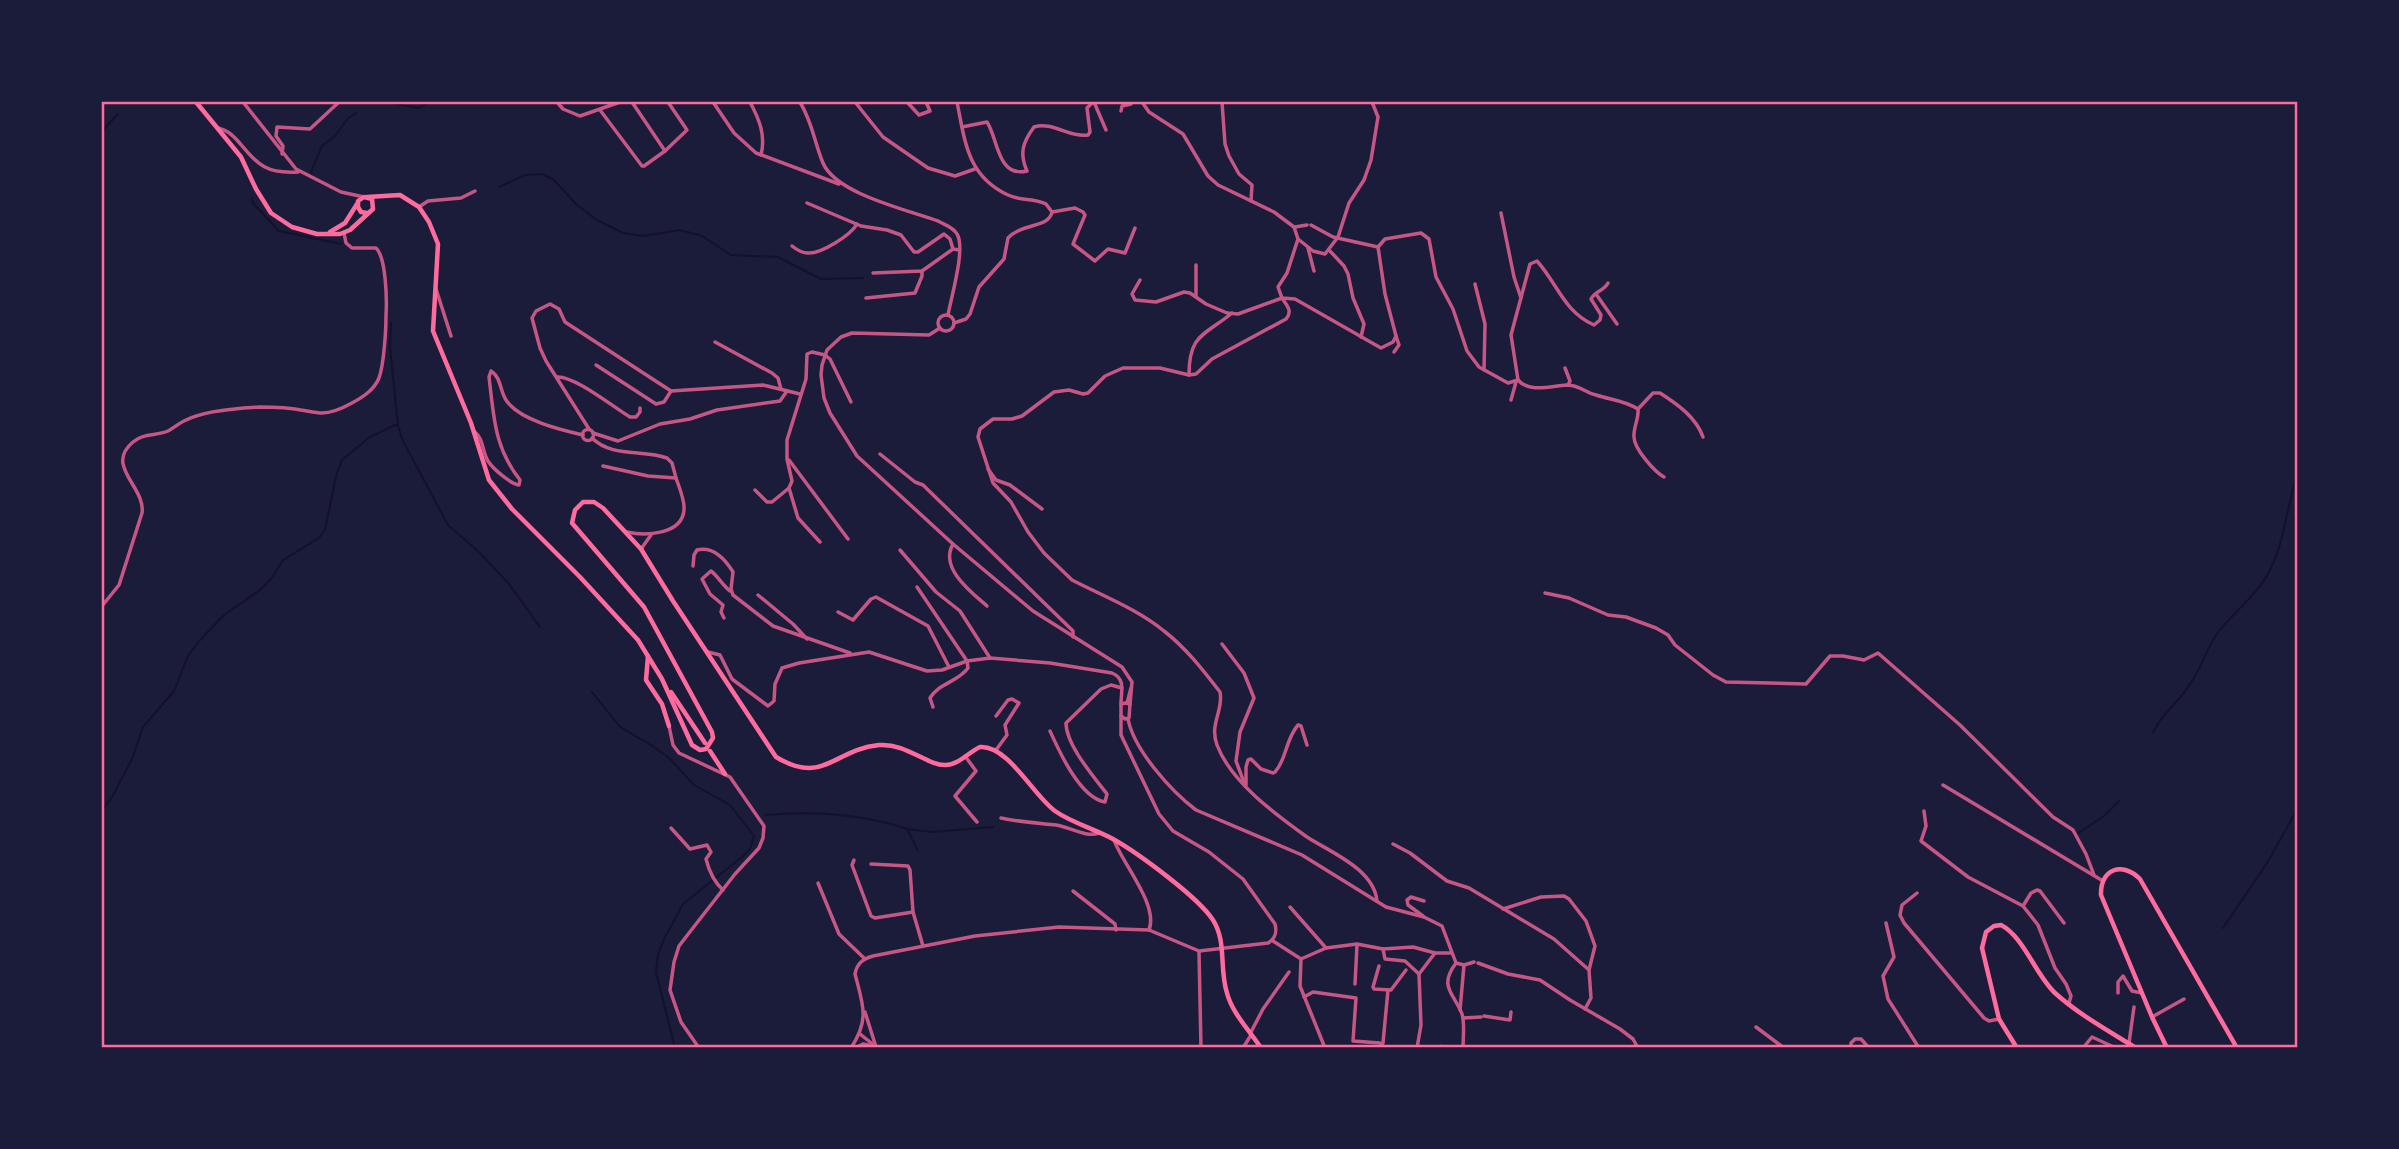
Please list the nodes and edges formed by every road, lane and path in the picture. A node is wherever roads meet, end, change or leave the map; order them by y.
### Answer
1 (196, 102) edge
2 (243, 102) edge
3 (339, 102) edge
4 (557, 102) edge
5 (620, 102) edge
6 (632, 102) edge
7 (668, 102) edge
8 (713, 102) edge
9 (750, 102) edge
10 (800, 102) edge
11 (855, 102) edge
12 (907, 102) edge
13 (926, 102) edge
14 (957, 102) edge
15 (1093, 102) edge
16 (1142, 102) edge
17 (1222, 102) edge
18 (1372, 102) edge
19 (1130, 103) edge
20 (600, 110) junction
21 (1121, 111) dead end
22 (962, 127) junction
23 (217, 128) junction
24 (1107, 130) dead end
25 (665, 151) junction
26 (282, 154) junction
27 (761, 155) junction
28 (824, 166) junction
29 (975, 169) junction
30 (300, 172) junction
31 (817, 176) junction
32 (841, 184) junction
33 (475, 191) dead end
34 (352, 196) junction
35 (365, 197) junction
36 (379, 198) junction
37 (1251, 201) junction
38 (807, 202) dead end
39 (357, 204) junction
40 (374, 207) junction
41 (419, 207) junction
42 (1052, 212) junction
43 (367, 213) junction
44 (1501, 213) dead end
45 (349, 218) junction
46 (857, 224) junction
47 (1294, 227) junction
48 (1135, 228) dead end
49 (329, 233) junction
50 (344, 233) junction
51 (1338, 237) junction
52 (1298, 239) junction
53 (792, 246) dead end
54 (1378, 247) junction
55 (1308, 248) junction
56 (953, 249) junction
57 (959, 250) junction
58 (1330, 251) junction
59 (1196, 265) dead end
60 (922, 271) junction
61 (1314, 271) dead end
62 (873, 273) dead end
63 (1140, 280) dead end
64 (1608, 283) dead end
65 (1475, 284) dead end
66 (436, 289) junction
67 (1595, 294) junction
68 (1196, 296) junction
69 (866, 298) dead end
70 (1282, 298) junction
71 (1521, 298) junction
72 (1232, 313) junction
73 (948, 315) junction
74 (954, 323) junction
75 (1617, 324) dead end
76 (940, 328) junction
77 (451, 336) dead end
78 (1396, 336) junction
79 (1361, 337) junction
80 (715, 342) dead end
81 (1394, 352) dead end
82 (825, 355) junction
83 (596, 365) dead end
84 (1565, 368) dead end
85 (1484, 370) junction
86 (1189, 375) junction
87 (557, 377) junction
88 (1517, 381) junction
89 (1568, 385) junction
90 (780, 389) junction
91 (671, 391) junction
92 (788, 391) junction
93 (800, 394) junction
94 (1511, 400) dead end
95 (851, 402) dead end
96 (640, 408) dead end
97 (1638, 409) junction
98 (472, 430) junction
99 (591, 434) junction
100 (583, 435) junction
101 (1703, 437) dead end
102 (880, 454) dead end
103 (787, 459) junction
104 (603, 467) dead end
105 (988, 469) junction
106 (1664, 477) dead end
107 (676, 478) junction
108 (789, 488) junction
109 (755, 490) dead end
110 (1042, 509) dead end
111 (628, 532) junction
112 (652, 534) junction
113 (848, 539) dead end
114 (820, 542) dead end
115 (953, 544) junction
116 (641, 549) junction
117 (900, 550) dead end
118 (693, 566) dead end
119 (917, 587) dead end
120 (732, 592) junction
121 (1545, 593) dead end
122 (758, 595) dead end
123 (102, 606) edge
124 (987, 606) dead end
125 (838, 612) dead end
126 (724, 618) dead end
127 (1073, 637) junction
128 (807, 639) junction
129 (1222, 644) dead end
130 (708, 652) junction
131 (852, 654) junction
132 (648, 655) junction
133 (990, 658) junction
134 (967, 661) junction
135 (655, 667) junction
136 (949, 667) junction
137 (646, 671) junction
138 (661, 677) junction
139 (1122, 688) junction
140 (1126, 703) junction
141 (933, 707) dead end
142 (996, 716) dead end
143 (1124, 718) junction
144 (669, 726) joint
145 (1050, 731) dead end
146 (705, 743) dead end
147 (1307, 745) dead end
148 (996, 750) junction
149 (710, 751) dead end
150 (965, 756) junction
151 (725, 774) junction
152 (1942, 785) dead end
153 (1246, 787) junction
154 (1924, 811) dead end
155 (1001, 818) dead end
156 (977, 822) dead end
157 (671, 828) dead end
158 (1099, 833) junction
159 (1114, 840) junction
160 (1393, 844) dead end
161 (1125, 848) junction
162 (1135, 855) junction
163 (1122, 856) junction
164 (854, 860) dead end
165 (871, 864) dead end
166 (1127, 864) junction
167 (2094, 875) junction
168 (2103, 881) junction
169 (818, 883) dead end
170 (723, 890) junction
171 (1073, 891) dead end
172 (1917, 893) dead end
173 (1377, 901) junction
174 (1424, 901) dead end
175 (2023, 906) junction
176 (1290, 907) dead end
177 (1503, 909) junction
178 (913, 912) junction
179 (1424, 917) junction
180 (1886, 923) dead end
181 (2064, 923) dead end
182 (1116, 930) junction
183 (1149, 930) junction
184 (1272, 940) junction
185 (1357, 944) junction
186 (923, 946) junction
187 (1222, 948) junction
188 (1326, 948) junction
189 (1383, 949) junction
190 (1199, 951) junction
191 (1435, 953) junction
192 (1450, 953) junction
193 (865, 959) junction
194 (1301, 961) junction
195 (1456, 962) junction
196 (1464, 965) junction
197 (1379, 966) dead end
198 (1294, 967) dead end
199 (1408, 968) junction
200 (1589, 970) junction
201 (1289, 972) dead end
202 (1419, 974) junction
203 (1355, 985) dead end
204 (1388, 990) junction
205 (2119, 993) dead end
206 (2142, 993) junction
207 (1304, 997) junction
208 (2184, 999) dead end
209 (2069, 1003) junction
210 (2134, 1007) dead end
211 (1585, 1009) junction
212 (864, 1010) junction
213 (1460, 1010) junction
214 (1511, 1012) dead end
215 (2152, 1017) junction
216 (1463, 1018) junction
217 (1999, 1018) junction
218 (1756, 1027) dead end
219 (1252, 1033) junction
220 (860, 1034) junction
221 (2129, 1043) junction
222 (1384, 1045) edge
223 (1455, 1046) edge
224 (876, 1047) edge
225 (1418, 1047) edge
226 (1433, 1047) edge
227 (1463, 1047) edge
228 (2136, 1047) edge
229 (699, 1048) edge
230 (853, 1048) edge
231 (1201, 1048) edge
232 (1243, 1048) edge
233 (1261, 1048) edge
234 (1325, 1048) edge
235 (1638, 1048) edge
236 (1784, 1048) edge
237 (1852, 1048) edge
238 (1869, 1048) edge
239 (1919, 1048) edge
240 (2017, 1048) edge
241 (2082, 1048) edge
242 (2116, 1048) edge
243 (2167, 1048) edge
244 (2237, 1048) edge

1 - 23 main road
2 - 26 street
3 - 26 street
4 - 20 street
5 - 20 street
6 - 25 street
7 - 25 street
8 - 27 street
9 - 27 street
10 - 28 street
11 - 29 street
12 - 13 street
14 - 22 street
15 - 22 street
15 - 24 street
16 - 19 street
16 - 37 street
17 - 37 street
18 - 51 street
19 - 21 street
20 - 25 street
22 - 29 street
23 - 30 street
23 - 49 main road
26 - 30 street
27 - 31 street
28 - 31 street
28 - 32 street
29 - 42 street
30 - 34 street
31 - 32 street
32 - 57 street
33 - 41 street
34 - 35 street
34 - 39 street
35 - 36 main road
35 - 39 main road
35 - 40 main road
36 - 40 main road
36 - 41 main road
37 - 47 street
38 - 46 street
39 - 43 main road
39 - 45 main road
40 - 43 main road
41 - 66 main road
42 - 48 street
42 - 74 street
43 - 50 main road
44 - 71 street
45 - 49 main road
45 - 50 main road
46 - 53 street
46 - 56 street
47 - 51 street
47 - 52 street
49 - 50 main road
50 - 123 street
51 - 54 street
51 - 58 street
52 - 55 street
52 - 70 street
54 - 78 street
54 - 85 street
55 - 58 street
55 - 61 street
56 - 57 street
56 - 60 street
57 - 73 street
58 - 79 street
59 - 68 street
60 - 62 street
60 - 69 street
63 - 68 street
64 - 67 street
65 - 85 street
66 - 77 street
66 - 98 main road
67 - 71 street
67 - 75 street
68 - 72 street
70 - 72 street
70 - 79 street
70 - 86 street
71 - 88 street
72 - 86 street
73 - 74 street
73 - 76 street
74 - 76 street
76 - 82 street
78 - 79 street
78 - 81 street
80 - 90 street
82 - 93 street
82 - 95 street
82 - 115 street
83 - 91 street
84 - 89 street
85 - 88 street
86 - 105 street
87 - 91 street
87 - 96 street
87 - 99 street
88 - 89 street
88 - 94 street
89 - 97 street
90 - 91 street
90 - 92 street
92 - 93 street
92 - 99 street
93 - 103 street
97 - 101 street
97 - 106 street
98 - 100 street
98 - 132 main road
99 - 100 street
99 - 100 street
99 - 107 street
102 - 127 street
103 - 108 street
103 - 113 street
104 - 107 street
105 - 110 street
105 - 153 street
107 - 112 street
108 - 109 street
108 - 114 street
111 - 112 street
111 - 116 main road
111 - 138 main road
112 - 116 street
115 - 124 street
115 - 127 street
116 - 130 main road
117 - 133 street
118 - 120 street
119 - 134 street
120 - 126 street
120 - 128 street
121 - 167 street
122 - 128 street
125 - 136 street
127 - 140 street
128 - 131 street
129 - 153 street
130 - 131 street
130 - 150 main road
131 - 136 street
132 - 135 main road
132 - 137 main road
133 - 134 street
133 - 139 street
134 - 136 street
134 - 141 street
135 - 137 main road
135 - 138 main road
137 - 144 main road
138 - 146 main road
139 - 140 street
139 - 145 street
140 - 143 street
140 - 143 street
142 - 148 street
143 - 173 street
143 - 184 street
144 - 151 street
147 - 153 street
148 - 150 main road
148 - 158 main road
149 - 151 main road
150 - 156 street
151 - 170 street
152 - 167 street
153 - 173 street
154 - 175 street
155 - 158 street
157 - 170 street
158 - 159 main road
159 - 161 main road
159 - 163 street
160 - 177 street
161 - 162 main road
161 - 163 street
162 - 166 street
162 - 187 main road
163 - 166 street
164 - 178 street
165 - 178 street
166 - 183 street
167 - 168 street
168 - 206 main road
168 - 244 main road
169 - 193 street
170 - 229 street
171 - 182 street
172 - 217 street
173 - 179 street
174 - 179 street
175 - 181 street
175 - 209 street
176 - 188 street
177 - 200 street
177 - 200 street
178 - 186 street
179 - 192 street
180 - 239 street
182 - 183 street
182 - 186 street
183 - 190 street
184 - 187 street
184 - 194 street
185 - 188 street
185 - 189 street
185 - 203 street
186 - 193 street
187 - 190 street
187 - 219 main road
188 - 194 street
189 - 191 street
189 - 199 street
190 - 231 street
191 - 192 street
191 - 202 street
192 - 195 street
193 - 212 street
194 - 198 street
194 - 207 street
195 - 196 street
195 - 213 street
196 - 211 street
196 - 213 street
197 - 204 street
199 - 202 street
199 - 204 street
200 - 211 street
201 - 219 street
202 - 225 street
204 - 222 street
205 - 206 street
206 - 215 main road
207 - 222 street
207 - 234 street
208 - 215 street
209 - 217 main road
209 - 221 main road
210 - 221 street
211 - 235 street
212 - 220 street
212 - 224 street
213 - 216 street
214 - 216 street
215 - 243 main road
216 - 227 street
217 - 240 main road
218 - 236 street
219 - 232 street
219 - 233 main road
220 - 224 street
220 - 230 street
221 - 228 main road
223 - 226 street
224 - 230 street
237 - 238 street
241 - 242 street

